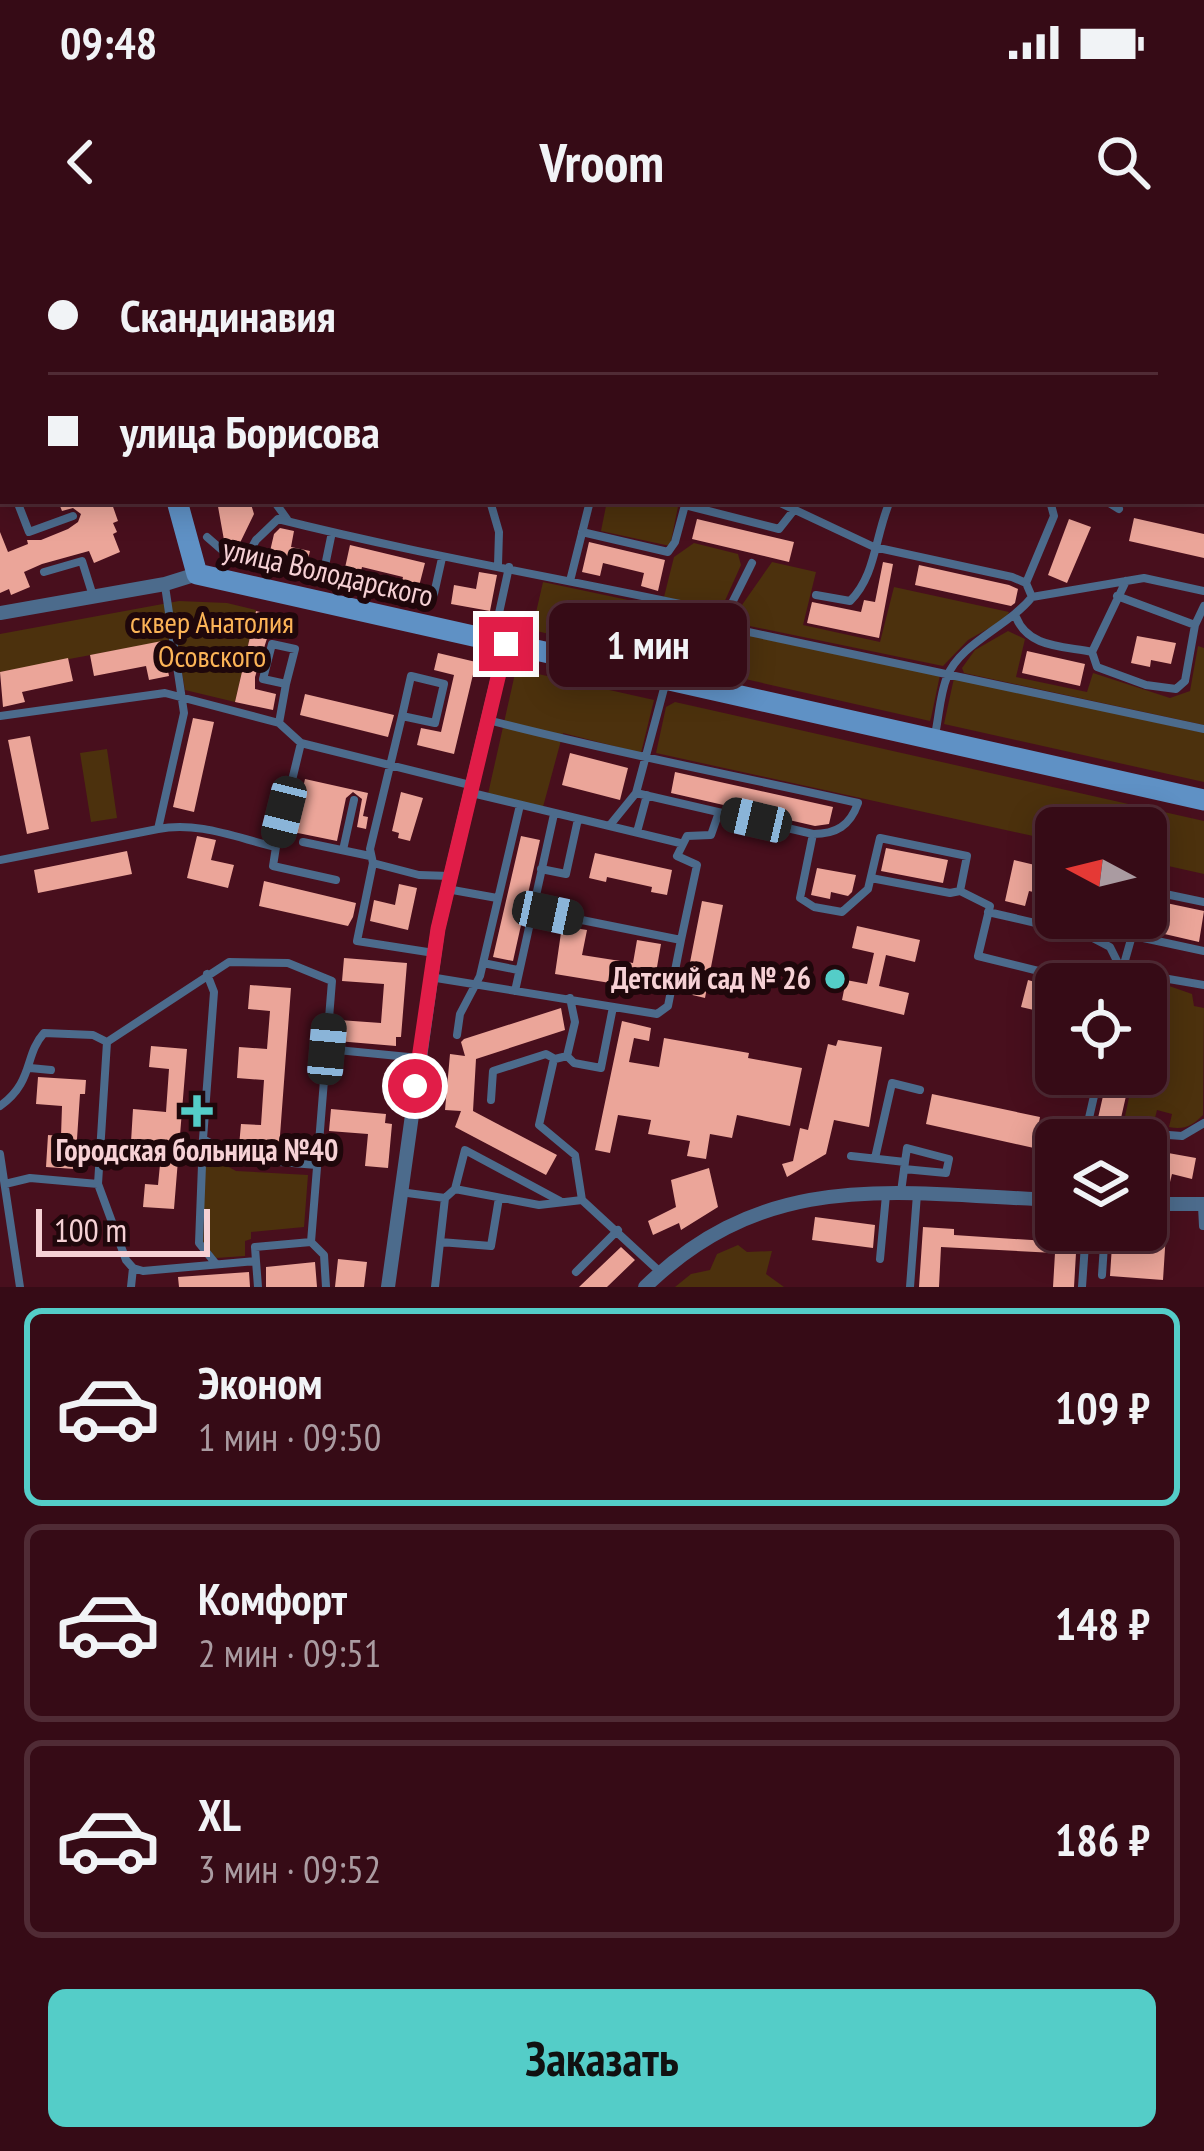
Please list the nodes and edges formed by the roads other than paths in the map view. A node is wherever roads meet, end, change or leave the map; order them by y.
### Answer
1 (18, 504) edge
2 (178, 504) edge
3 (276, 504) edge
4 (491, 504) edge
5 (589, 504) edge
6 (715, 504) edge
7 (782, 504) edge
8 (889, 504) edge
9 (1054, 504) edge
10 (1111, 504) edge
11 (1119, 509) dead end
12 (794, 510) junction
13 (711, 512) junction
14 (73, 516) dead end
15 (289, 522) junction
16 (47, 525) junction
17 (332, 532) junction
18 (583, 532) junction
19 (50, 536) dead end
20 (207, 537) dead end
21 (874, 547) junction
22 (442, 558) junction
23 (326, 561) dead end
24 (752, 563) dead end
25 (503, 566) junction
26 (44, 572) dead end
27 (197, 574) junction
28 (1127, 579) junction
29 (570, 580) junction
30 (1026, 583) junction
31 (165, 584) junction
32 (1204, 591) edge
33 (434, 594) dead end
34 (816, 595) dead end
35 (1117, 596) junction
36 (94, 598) junction
37 (1032, 598) junction
38 (1204, 606) edge
39 (0, 613) edge
40 (702, 617) junction
41 (1016, 617) junction
42 (717, 621) junction
43 (1196, 625) junction
44 (500, 642) junction
45 (1092, 652) junction
46 (948, 673) junction
47 (673, 681) junction
48 (286, 684) junction
49 (181, 696) junction
50 (0, 716) edge
51 (403, 716) junction
52 (488, 720) junction
53 (279, 723) junction
54 (1204, 729) edge
55 (934, 740) junction
56 (301, 743) junction
57 (646, 758) junction
58 (390, 765) junction
59 (471, 789) junction
60 (636, 793) junction
61 (647, 795) junction
62 (354, 800) dead end
63 (1204, 800) edge
64 (520, 805) junction
65 (719, 812) junction
66 (554, 814) junction
67 (578, 819) junction
68 (610, 826) junction
69 (158, 829) junction
70 (638, 832) junction
71 (813, 833) junction
72 (303, 842) dead end
73 (680, 843) junction
74 (276, 847) junction
75 (343, 850) junction
76 (371, 859) junction
77 (0, 860) edge
78 (541, 869) junction
79 (872, 878) junction
80 (336, 880) dead end
81 (448, 883) junction
82 (960, 891) junction
83 (1167, 895) edge
84 (497, 898) junction
85 (1204, 902) edge
86 (532, 910) junction
87 (988, 912) junction
88 (1147, 939) edge
89 (681, 940) junction
90 (1204, 951) edge
91 (434, 953) junction
92 (483, 963) junction
93 (1118, 963) edge
94 (518, 970) junction
95 (1035, 970) edge
96 (207, 974) junction
97 (430, 977) junction
98 (1167, 979) edge
99 (475, 984) junction
100 (1204, 985) edge
101 (515, 991) junction
102 (570, 998) junction
103 (613, 1006) junction
104 (458, 1035) dead end
105 (107, 1042) junction
106 (327, 1049) junction
107 (567, 1056) junction
108 (419, 1058) junction
109 (555, 1059) junction
110 (30, 1068) junction
111 (51, 1070) dead end
112 (920, 1090) dead end
113 (491, 1100) dead end
114 (0, 1106) edge
115 (1204, 1123) edge
116 (1167, 1135) edge
117 (203, 1139) junction
118 (0, 1154) edge
119 (851, 1156) dead end
120 (875, 1159) junction
121 (317, 1165) junction
122 (904, 1166) junction
123 (4, 1184) junction
124 (98, 1184) junction
125 (455, 1189) junction
126 (399, 1192) junction
127 (901, 1194) junction
128 (446, 1198) junction
129 (499, 1198) junction
130 (1035, 1199) edge
131 (582, 1200) junction
132 (562, 1202) junction
133 (1167, 1204) edge
134 (1203, 1204) edge
135 (1203, 1226) edge
136 (618, 1230) junction
137 (311, 1242) junction
138 (440, 1242) junction
139 (1085, 1251) edge
140 (1104, 1251) edge
141 (880, 1259) dead end
142 (256, 1262) junction
143 (217, 1265) junction
144 (133, 1268) junction
145 (576, 1272) dead end
146 (661, 1272) junction
147 (1102, 1275) dead end
148 (20, 1287) edge
149 (131, 1287) edge
150 (257, 1287) edge
151 (326, 1287) edge
152 (388, 1287) edge
153 (435, 1287) edge
154 (645, 1287) edge
155 (910, 1287) edge
156 (1082, 1287) edge

1 - 16 lane
2 - 27 main road
3 - 15 lane
4 - 25 lane
5 - 18 lane
6 - 13 lane
7 - 12 lane
8 - 21 lane
9 - 30 lane
10 - 11 lane
12 - 13 lane
12 - 21 lane
13 - 18 lane
14 - 16 lane
15 - 17 lane
15 - 20 lane
16 - 19 lane
17 - 22 lane
17 - 23 lane
18 - 29 lane
21 - 30 lane
21 - 34 lane
22 - 25 lane
22 - 33 lane
24 - 42 lane
25 - 29 lane
25 - 44 lane
26 - 36 lane
27 - 31 street, улица Володарского
27 - 44 main road, улица Володарского
28 - 32 lane
28 - 35 lane
28 - 37 lane
29 - 40 lane
30 - 37 lane
31 - 36 street, улица Володарского
31 - 49 lane
35 - 43 lane
35 - 45 lane
36 - 39 street, улица Володарского
37 - 41 lane
38 - 43 lane
40 - 42 lane
40 - 47 lane
41 - 45 lane
41 - 46 lane
42 - 46 lane
43 - 45 lane
44 - 47 main road, улица Володарского
44 - 52 street
46 - 54 lane
46 - 55 lane
47 - 55 main road, улица Володарского
47 - 57 lane
48 - 48 lane
48 - 53 lane
49 - 50 lane
49 - 53 lane
49 - 69 lane
51 - 51 lane
51 - 58 lane
52 - 57 lane
52 - 59 street
53 - 56 lane
55 - 63 main road, улица Володарского
56 - 58 lane
56 - 74 lane
57 - 60 lane
57 - 71 lane
58 - 59 lane
58 - 76 lane
59 - 64 lane
59 - 81 street
60 - 61 lane
60 - 68 lane
61 - 65 lane
61 - 70 lane
62 - 75 lane
64 - 66 lane
64 - 84 lane
65 - 71 lane
65 - 73 lane
66 - 67 lane
66 - 78 lane
67 - 68 lane
67 - 78 lane
68 - 70 lane
69 - 74 lane
69 - 77 lane
70 - 73 lane
71 - 79 lane
72 - 75 lane
73 - 89 lane
74 - 80 lane
75 - 76 lane
76 - 81 lane
76 - 91 lane
78 - 86 lane
79 - 82 lane
79 - 82 lane
81 - 84 lane
81 - 91 street
82 - 87 lane
83 - 85 lane
84 - 92 lane
86 - 89 lane
86 - 94 lane
87 - 93 lane
87 - 95 lane
88 - 90 lane
89 - 103 lane
91 - 97 street
92 - 94 lane
92 - 99 lane
94 - 101 lane
96 - 105 lane
96 - 106 lane
96 - 117 lane
97 - 99 lane
97 - 108 street
98 - 100 lane
99 - 101 lane
99 - 104 lane
101 - 102 lane
102 - 103 lane
102 - 107 lane
103 - 107 lane
105 - 110 lane
105 - 124 lane
106 - 108 lane
106 - 121 lane
107 - 109 lane
108 - 126 street
109 - 113 lane
109 - 131 lane
110 - 111 lane
110 - 114 lane
112 - 120 lane
115 - 116 lane
117 - 121 lane
117 - 143 lane
118 - 123 lane
119 - 120 lane
120 - 122 lane
121 - 137 lane
122 - 122 lane
122 - 127 lane
123 - 124 lane
123 - 148 lane
124 - 144 lane
125 - 128 lane
125 - 129 lane
125 - 132 lane
126 - 128 lane
126 - 152 street
127 - 130 street
127 - 141 lane
127 - 146 street
127 - 155 lane
128 - 138 lane
129 - 132 lane
129 - 138 lane
131 - 132 lane
131 - 136 lane
133 - 134 street
134 - 135 lane
136 - 145 lane
136 - 146 lane
137 - 142 lane
137 - 151 lane
138 - 153 lane
139 - 156 lane
140 - 147 lane
142 - 143 lane
142 - 150 lane
143 - 144 lane
144 - 149 lane
146 - 154 street

